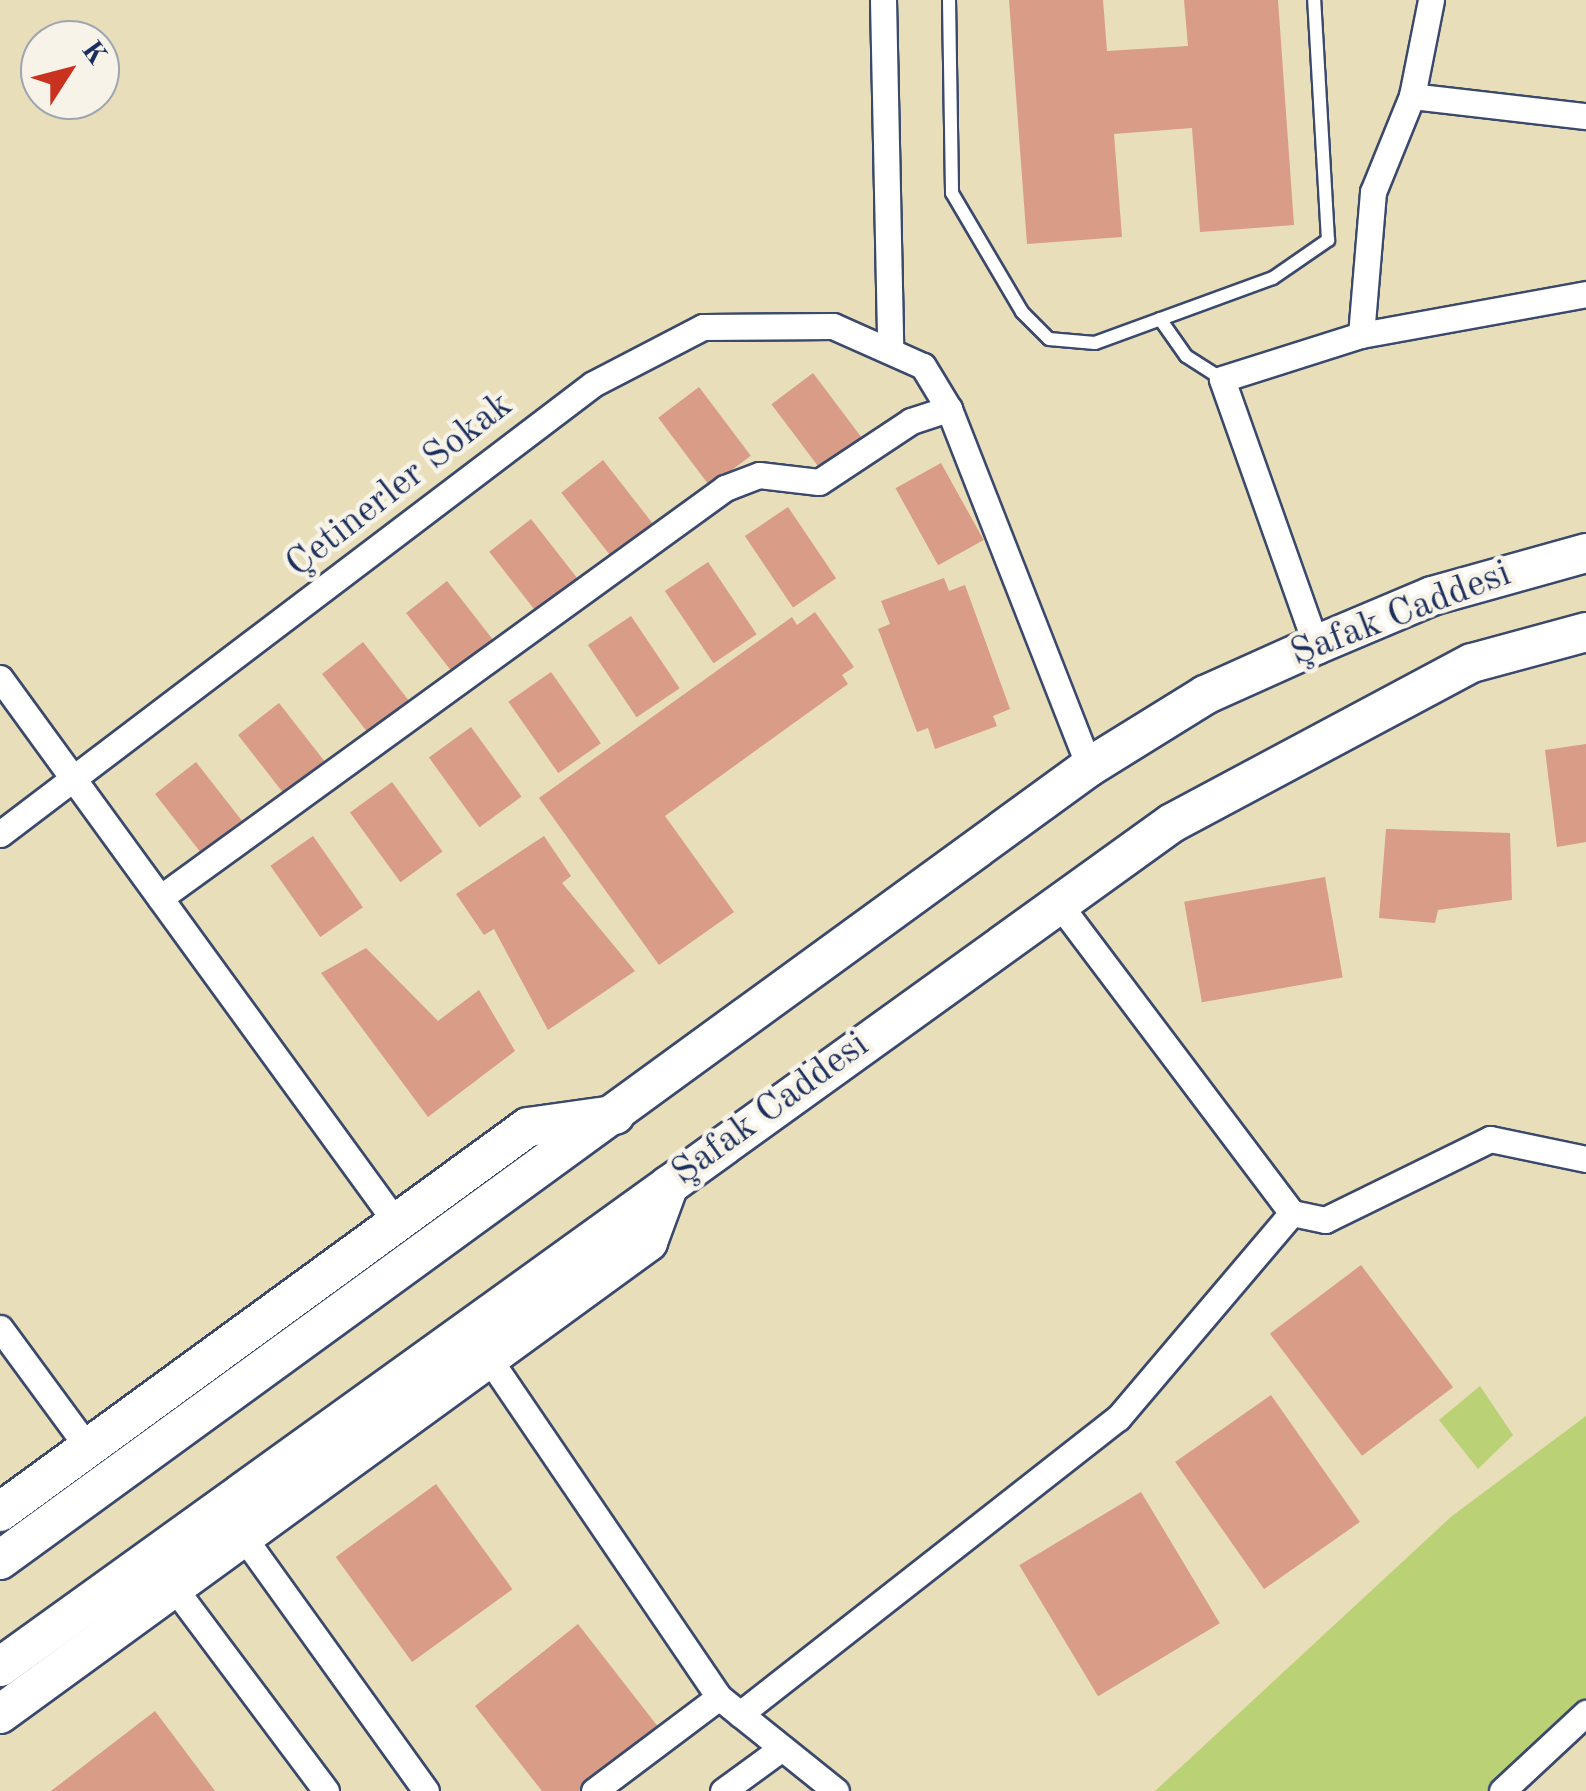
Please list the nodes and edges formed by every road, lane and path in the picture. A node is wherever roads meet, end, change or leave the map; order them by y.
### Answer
1 (883, 0) edge
2 (949, 0) edge
3 (1314, 0) edge
4 (1431, 0) edge
5 (1412, 96) junction
6 (1586, 116) edge
7 (1586, 294) edge
8 (1160, 319) junction
9 (1362, 336) junction
10 (890, 344) junction
11 (1222, 379) junction
12 (950, 410) junction
13 (1586, 553) edge
14 (1586, 632) edge
15 (1316, 644) junction
16 (0, 678) edge
17 (1089, 767) junction
18 (76, 782) junction
19 (0, 834) edge
20 (160, 898) junction
21 (1056, 900) junction
22 (622, 1114) junction
23 (1586, 1159) edge
24 (669, 1185) junction
25 (1292, 1213) junction
26 (398, 1224) junction
27 (0, 1328) edge
28 (492, 1363) junction
29 (88, 1448) junction
30 (0, 1512) edge
31 (245, 1539) junction
32 (0, 1560) edge
33 (175, 1590) junction
34 (0, 1667) edge
35 (719, 1697) junction
36 (0, 1714) edge
37 (740, 1714) junction
38 (1586, 1714) edge
39 (782, 1748) junction
40 (326, 1791) edge
41 (426, 1791) edge
42 (594, 1791) edge
43 (723, 1791) edge
44 (836, 1791) edge
45 (1502, 1791) edge

1 - 10 street
2 - 8 lane
3 - 8 lane
4 - 5 street
5 - 6 street
5 - 9 street
7 - 9 street
8 - 11 lane
9 - 11 street
10 - 12 street
10 - 18 street, Çetinerler Sokak
11 - 15 street
12 - 17 street
12 - 20 street
13 - 15 main road, Şafak Caddesi
14 - 21 main road, Şafak Caddesi
15 - 17 main road, Şafak Caddesi
16 - 18 street
17 - 22 main road, Şafak Caddesi
18 - 19 street, Çetinerler Sokak
18 - 20 street
20 - 26 street
21 - 24 main road, Şafak Caddesi
21 - 25 street
22 - 26 main road
22 - 32 main road, Şafak Caddesi
23 - 25 street
24 - 28 main road
24 - 34 main road, Şafak Caddesi
25 - 37 street
26 - 29 main road
27 - 29 street
28 - 31 main road
28 - 35 street
29 - 30 main road
31 - 33 main road
31 - 41 street
33 - 36 main road
33 - 40 street
35 - 37 street
35 - 42 street
37 - 39 street
38 - 45 street
39 - 43 street
39 - 44 street

